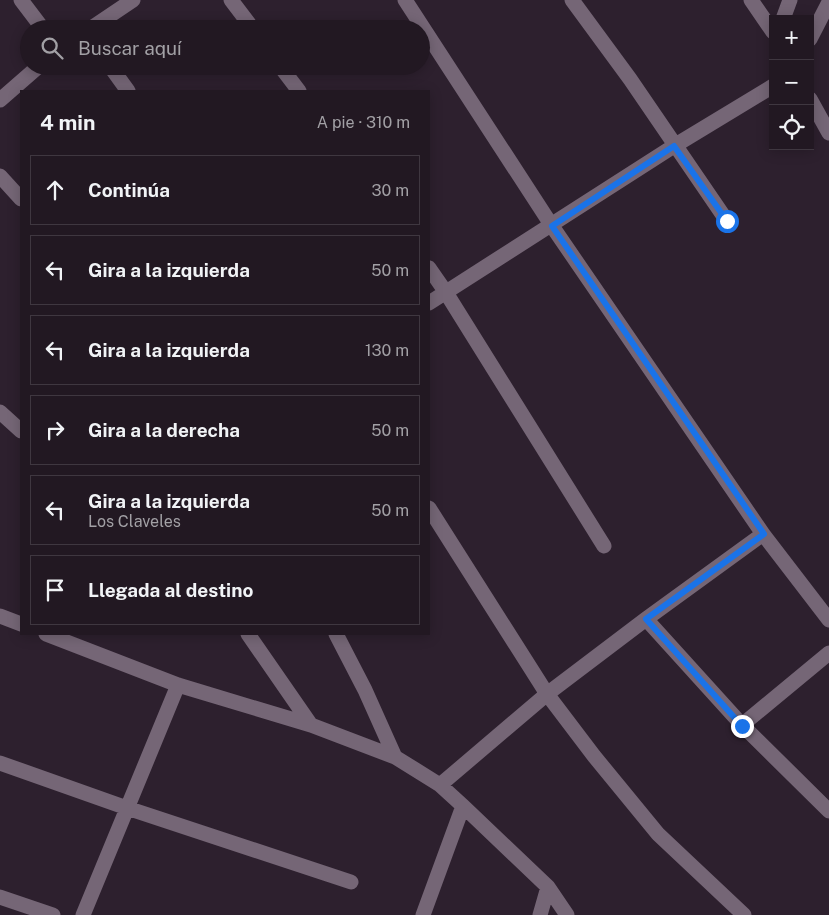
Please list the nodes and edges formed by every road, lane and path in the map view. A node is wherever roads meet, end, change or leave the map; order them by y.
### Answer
1 (21, 0) edge
2 (133, 0) edge
3 (232, 0) edge
4 (405, 0) edge
5 (572, 0) edge
6 (751, 0) edge
7 (790, 0) edge
8 (829, 2) edge
9 (784, 15) edge
10 (36, 20) edge
11 (103, 20) edge
12 (246, 20) edge
13 (418, 20) edge
14 (769, 26) edge
15 (814, 32) edge
16 (430, 38) edge
17 (29, 75) edge
18 (116, 75) edge
19 (287, 75) edge
20 (769, 88) edge
21 (127, 90) edge
22 (298, 90) edge
23 (0, 100) edge
24 (813, 105) edge
25 (829, 133) edge
26 (674, 146) junction
27 (0, 176) edge
28 (20, 198) edge
29 (727, 221) dead end
30 (552, 226) junction
31 (430, 269) edge
32 (445, 291) junction
33 (430, 302) edge
34 (0, 412) edge
35 (20, 430) edge
36 (430, 510) edge
37 (764, 534) junction
38 (604, 546) dead end
39 (0, 616) edge
40 (646, 619) junction
41 (829, 620) edge
42 (20, 624) edge
43 (49, 635) edge
44 (249, 635) edge
45 (336, 635) edge
46 (829, 653) edge
47 (178, 685) junction
48 (547, 694) junction
49 (311, 725) junction
50 (742, 726) junction
51 (396, 756) junction
52 (0, 763) edge
53 (440, 785) junction
54 (463, 806) junction
55 (127, 808) junction
56 (829, 811) edge
57 (351, 882) dead end
58 (548, 887) junction
59 (0, 897) edge
60 (53, 915) edge
61 (83, 915) edge
62 (423, 915) edge
63 (540, 915) edge
64 (567, 915) edge
65 (744, 915) edge

1 - 10 street
2 - 11 street
3 - 12 street
4 - 13 street
5 - 26 street
6 - 14 street
7 - 9 street
8 - 15 street
16 - 30 street
17 - 23 street
18 - 21 street
19 - 22 street
20 - 26 street
24 - 25 street
26 - 29 street
26 - 30 street
27 - 28 street
30 - 32 street
30 - 37 street
31 - 32 street
32 - 33 street
32 - 38 street
34 - 35 street
36 - 48 street
37 - 40 street
37 - 41 street
39 - 42 street
40 - 48 street
40 - 50 street
43 - 47 street
44 - 49 street
45 - 51 street
46 - 50 street
47 - 49 street
47 - 55 street
48 - 53 street
48 - 65 street
49 - 51 street
50 - 56 street
51 - 53 street
52 - 55 street
53 - 54 street
54 - 58 street
54 - 62 street
55 - 57 street
55 - 61 street
58 - 63 street
58 - 64 street
59 - 60 street

